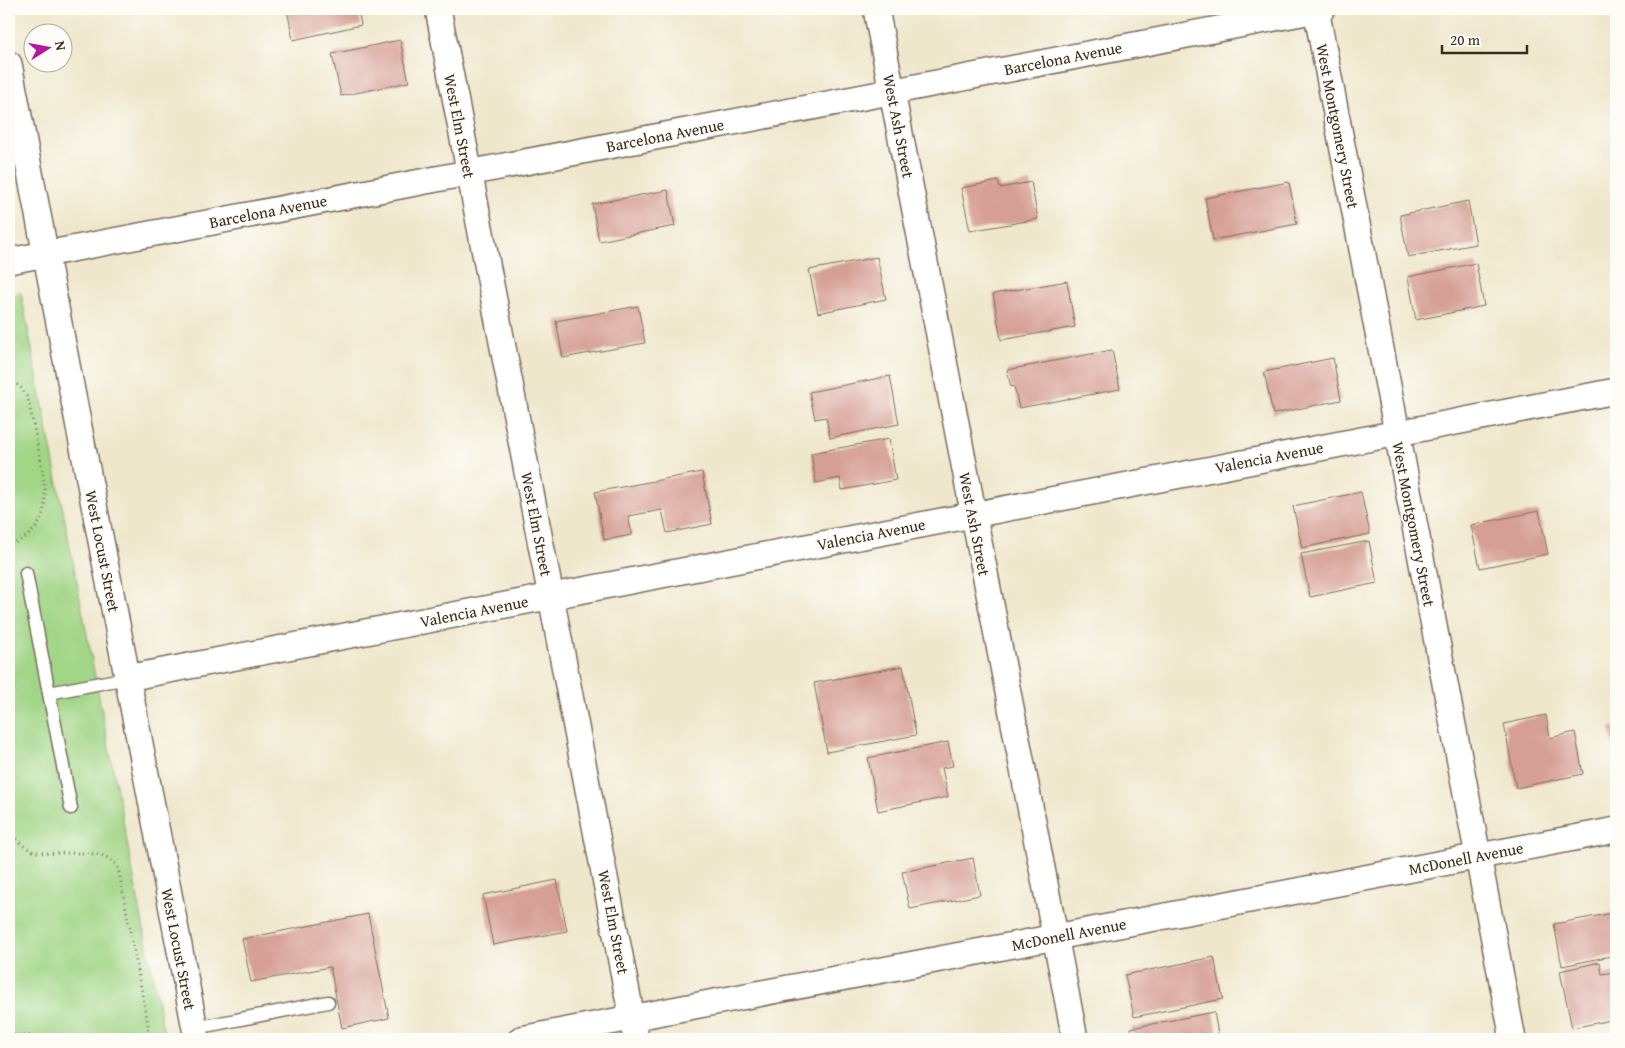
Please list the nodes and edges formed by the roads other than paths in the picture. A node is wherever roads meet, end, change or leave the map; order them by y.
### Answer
1 (438, 9) edge
2 (876, 9) edge
3 (1318, 9) edge
4 (9, 64) edge
5 (892, 91) junction
6 (469, 173) junction
7 (46, 254) junction
8 (9, 261) edge
9 (1616, 391) edge
10 (1397, 433) junction
11 (974, 514) junction
12 (26, 573) dead end
13 (551, 596) junction
14 (127, 678) junction
15 (49, 693) junction
16 (71, 808) dead end
17 (1616, 830) edge
18 (1477, 856) junction
19 (1055, 937) junction
20 (328, 1002) dead end
21 (634, 1029) edge
22 (196, 1034) edge
23 (521, 1039) edge
24 (1075, 1039) edge
25 (1513, 1039) edge

1 - 6 street, West Elm Street
2 - 5 street, West Ash Street
3 - 5 street, Barcelona Avenue
3 - 10 street, West Montgomery Street
4 - 7 street, West Locust Street
5 - 6 street, Barcelona Avenue
5 - 11 street, West Ash Street
6 - 7 street, Barcelona Avenue
6 - 13 street, West Elm Street
7 - 8 street, Barcelona Avenue
7 - 14 street, West Locust Street
9 - 10 street, Valencia Avenue
10 - 11 street, Valencia Avenue
10 - 18 street, West Montgomery Street
11 - 13 street, Valencia Avenue
11 - 19 street, West Ash Street
12 - 15 lane
13 - 14 street, Valencia Avenue
13 - 21 street, West Elm Street
14 - 15 lane
14 - 22 street, West Locust Street
15 - 16 lane
17 - 18 street, McDonell Avenue
18 - 19 street, McDonell Avenue
18 - 25 street, West Montgomery Street
19 - 21 street, McDonell Avenue
19 - 24 street, West Ash Street
20 - 22 lane
21 - 23 street, McDonell Avenue

